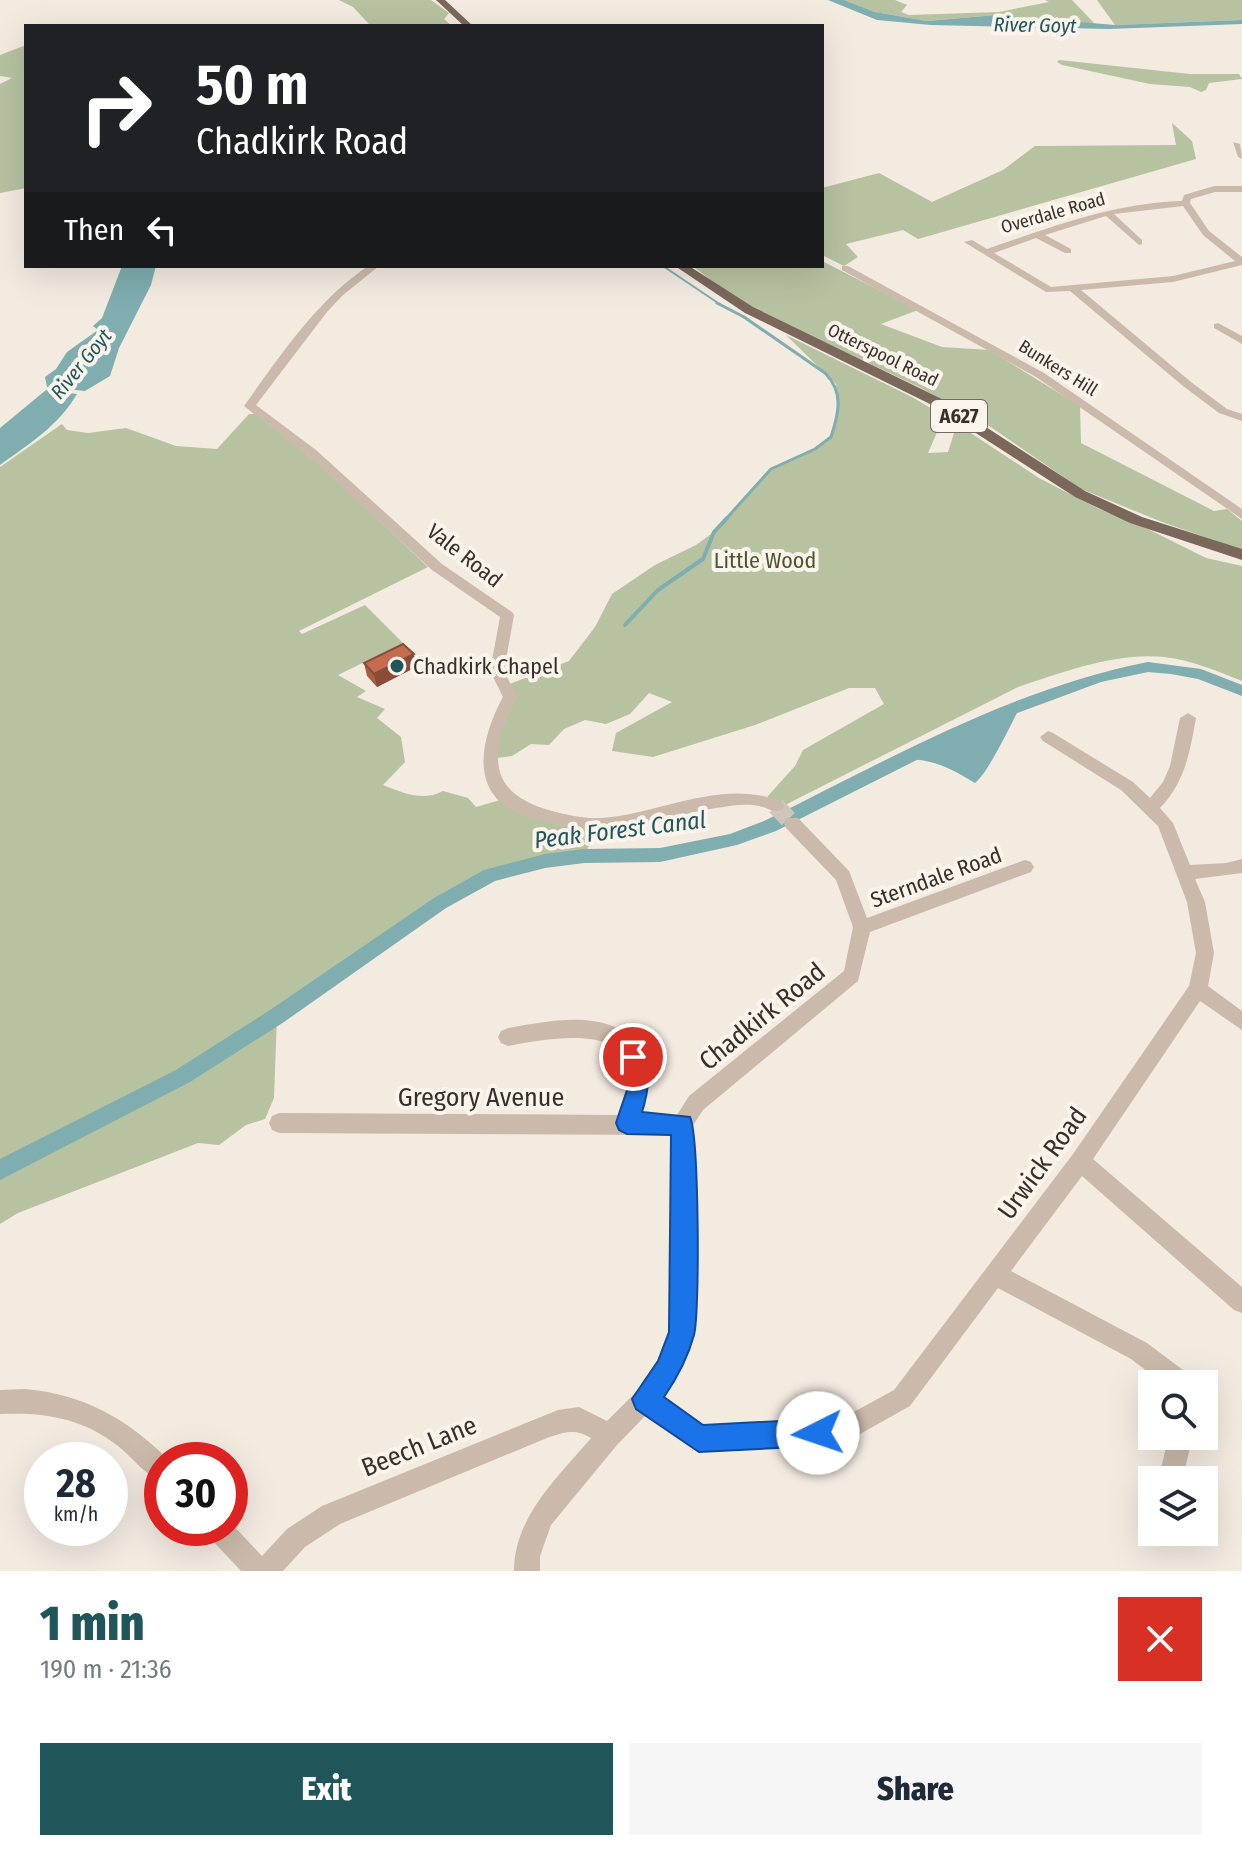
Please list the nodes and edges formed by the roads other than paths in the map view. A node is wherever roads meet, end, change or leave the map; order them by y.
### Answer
1 (440, 0) edge
2 (467, 24) edge
3 (1236, 144) dead end
4 (1242, 157) edge
5 (1242, 189) edge
6 (1186, 203) junction
7 (1110, 215) junction
8 (1036, 234) junction
9 (969, 242) dead end
10 (1139, 242) dead end
11 (1068, 251) dead end
12 (986, 252) junction
13 (1242, 262) edge
14 (370, 268) edge
15 (684, 268) edge
16 (845, 268) dead end
17 (1071, 287) junction
18 (1218, 326) dead end
19 (1242, 341) edge
20 (1242, 418) edge
21 (1242, 515) edge
22 (1242, 555) edge
23 (1188, 718) dead end
24 (1048, 737) dead end
25 (776, 806) tunnel mouth
26 (1151, 807) junction
27 (792, 823) tunnel mouth
28 (1025, 867) dead end
29 (1232, 868) edge
30 (1184, 873) junction
31 (862, 927) junction
32 (1198, 989) junction
33 (1242, 1022) edge
34 (508, 1037) dead end
35 (279, 1123) dead end
36 (627, 1123) junction
37 (682, 1125) junction
38 (1080, 1161) junction
39 (996, 1275) junction
40 (1242, 1302) edge
41 (1164, 1370) edge
42 (645, 1399) junction
43 (0, 1402) edge
44 (608, 1436) junction
45 (144, 1453) edge
46 (236, 1546) edge
47 (262, 1571) edge
48 (527, 1571) edge

1 - 2 main road
3 - 4 street
5 - 6 street, Overdale Road
6 - 7 street, Overdale Road
6 - 13 street
7 - 8 street, Overdale Road
7 - 10 street
8 - 11 street
8 - 12 street, Overdale Road
9 - 12 street
12 - 17 street, Overdale Road
13 - 17 street, Overdale Road
14 - 25 street, Vale Road
15 - 22 main road, Otterspool Road / A627
16 - 21 street, Bunkers Hill
17 - 20 street
18 - 19 street
23 - 26 street
24 - 26 street, Urwick Road
26 - 30 street, Urwick Road
27 - 31 street
28 - 31 street, Sterndale Road
29 - 30 street
30 - 32 street, Urwick Road
31 - 37 street, Chadkirk Road
32 - 33 street
32 - 38 street, Urwick Road
34 - 36 street
35 - 36 street, Gregory Avenue
36 - 37 street, Gregory Avenue
37 - 42 street
38 - 39 street, Urwick Road
38 - 40 street
39 - 41 street
39 - 42 street, Urwick Road
42 - 44 street
43 - 45 street
44 - 47 street, Beech Lane
44 - 48 street
46 - 47 street

